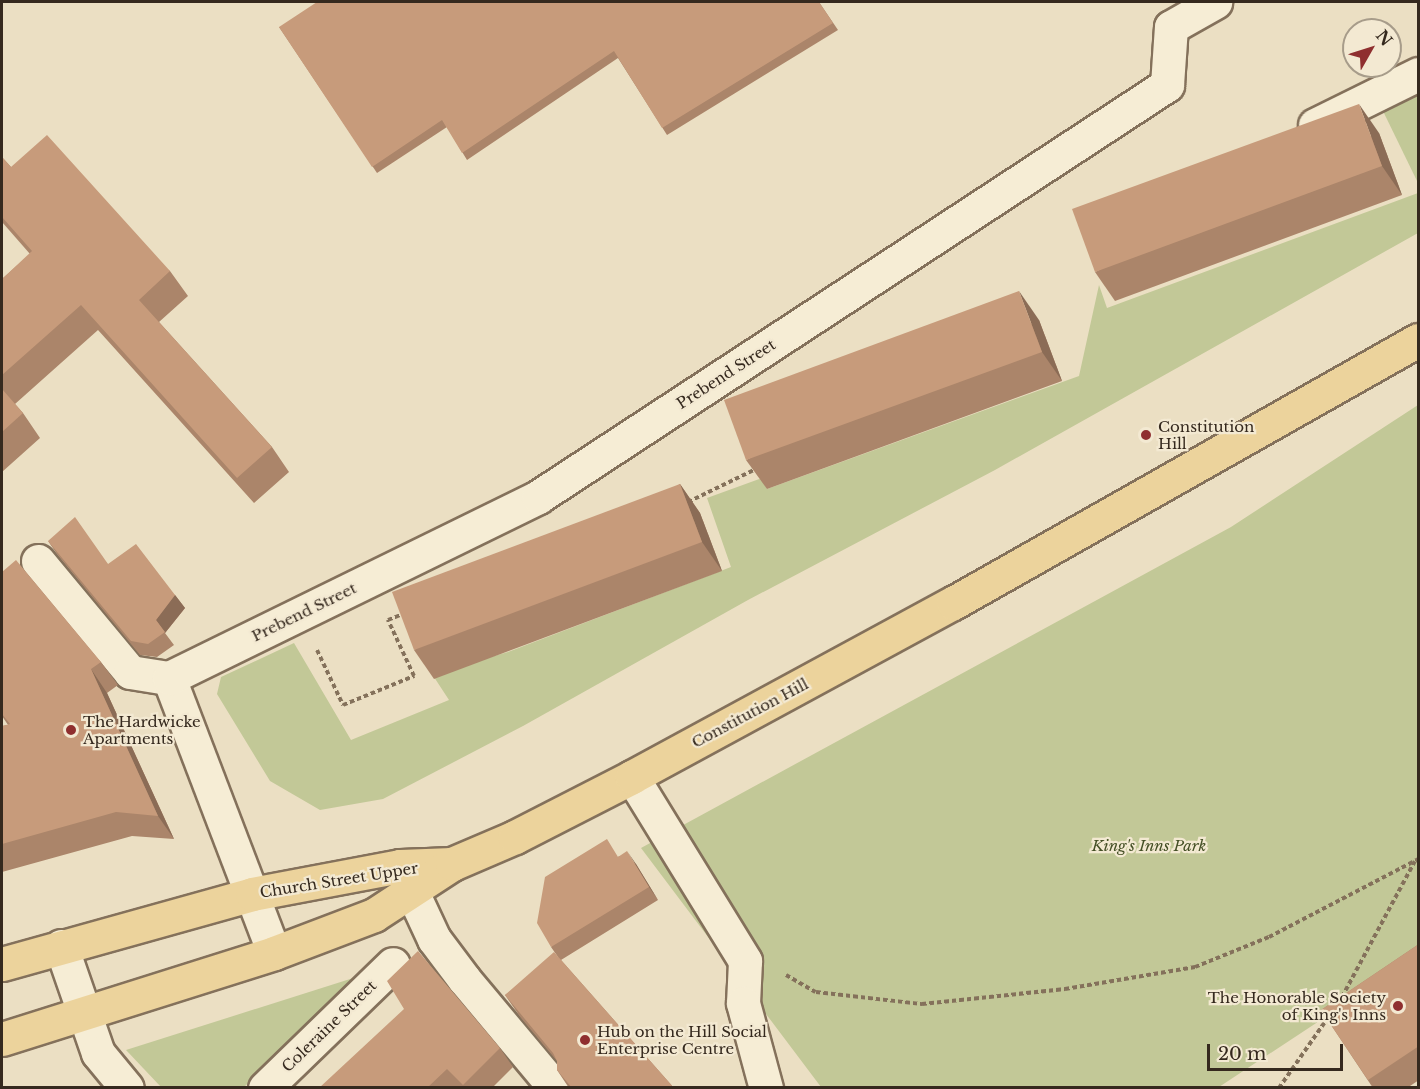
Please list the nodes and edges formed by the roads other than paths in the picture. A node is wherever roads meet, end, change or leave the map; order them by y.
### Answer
1 (1215, 2) edge
2 (1419, 74) edge
3 (1284, 141) edge
4 (1419, 340) edge
5 (38, 561) dead end
6 (169, 678) junction
7 (632, 777) junction
8 (452, 864) joint
9 (406, 879) junction
10 (252, 894) junction
11 (61, 946) junction
12 (274, 953) junction
13 (2, 964) edge
14 (393, 964) dead end
15 (84, 1014) junction
16 (2, 1039) edge
17 (127, 1088) edge
18 (265, 1088) edge
19 (555, 1088) edge
20 (766, 1088) edge

1 - 6 street, Prebend Street
2 - 3 street
4 - 7 main road, Constitution Hill
5 - 6 street
6 - 10 street
7 - 8 main road, Constitution Hill
7 - 20 street
8 - 9 main road, Church Street Upper
9 - 10 main road, Church Street Upper
9 - 12 main road, Church Street Upper
9 - 19 street
10 - 11 main road, Church Street Upper
10 - 12 street
11 - 13 main road, Church Street Upper
11 - 15 street
12 - 15 main road, Church Street Upper
14 - 18 street, Coleraine Street
15 - 16 main road, Church Street Upper
15 - 17 street

